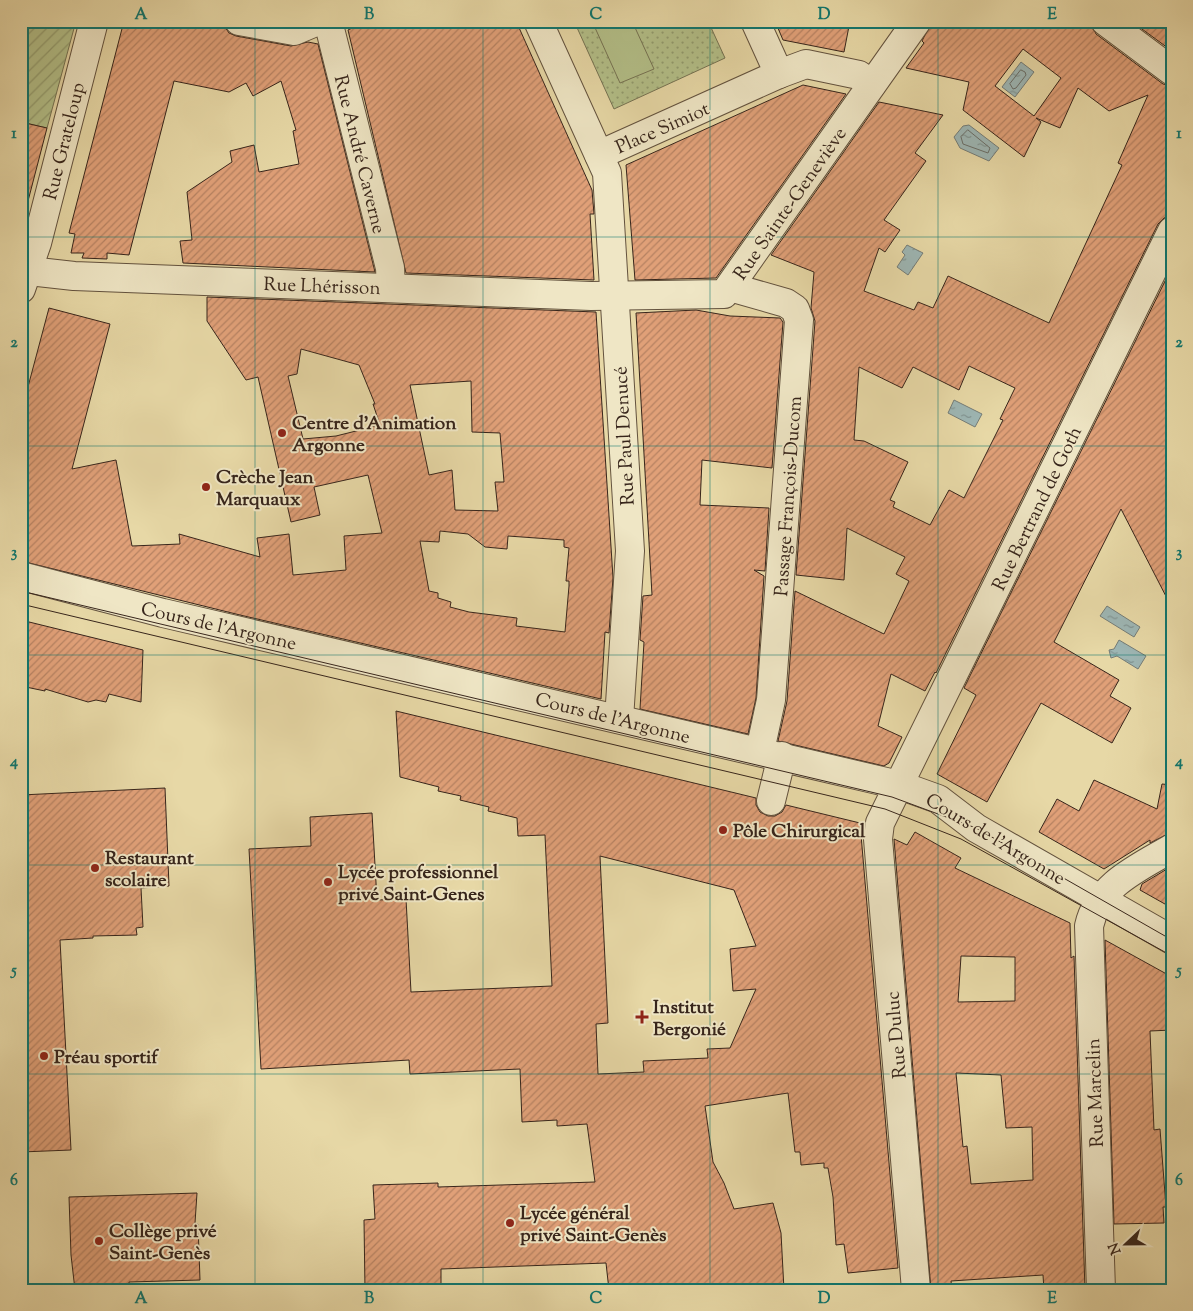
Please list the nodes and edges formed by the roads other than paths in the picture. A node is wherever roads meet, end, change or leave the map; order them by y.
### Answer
1 (94, 21) edge
2 (239, 21) edge
3 (318, 21) edge
4 (328, 21) edge
5 (538, 21) edge
6 (755, 21) edge
7 (917, 21) edge
8 (1105, 21) edge
9 (1172, 71) edge
10 (779, 74) junction
11 (872, 84) junction
12 (599, 155) junction
13 (1172, 232) edge
14 (25, 280) edge
15 (730, 287) junction
16 (391, 288) junction
17 (615, 296) junction
18 (21, 576) edge
19 (619, 719) junction
20 (771, 754) junction
21 (899, 785) junction
22 (771, 801) dead end
23 (1172, 848) edge
24 (1101, 900) junction
25 (1172, 940) edge
26 (916, 1290) edge
27 (1101, 1290) edge

1 - 14 street, Rue Grateloup
2 - 3 street
4 - 16 street, Rue André Caverne
5 - 12 street, Place Simiot
6 - 10 street
7 - 11 street, Rue Sainte-Geneviève
8 - 9 street
10 - 11 street, Place Simiot
10 - 12 street, Place Simiot
11 - 15 street, Rue Sainte-Geneviève
12 - 17 street, Rue Paul Denucé
13 - 21 street, Rue Bertrand de Goth
14 - 16 street, Rue Lhérisson
15 - 17 street, Rue Sainte-Geneviève
15 - 20 street, Passage François-Ducom
16 - 17 street, Rue Lhérisson
17 - 19 street, Rue Paul Denucé
18 - 19 street, Cours de l'Argonne
19 - 20 street, Cours de l'Argonne
20 - 21 street, Cours de l'Argonne
20 - 22 street, Passage François-Ducom
21 - 24 street, Cours de l'Argonne
21 - 26 street, Rue Duluc
23 - 24 street, Rue Marcelin
24 - 25 street, Cours de l'Argonne
24 - 27 street, Rue Marcelin

